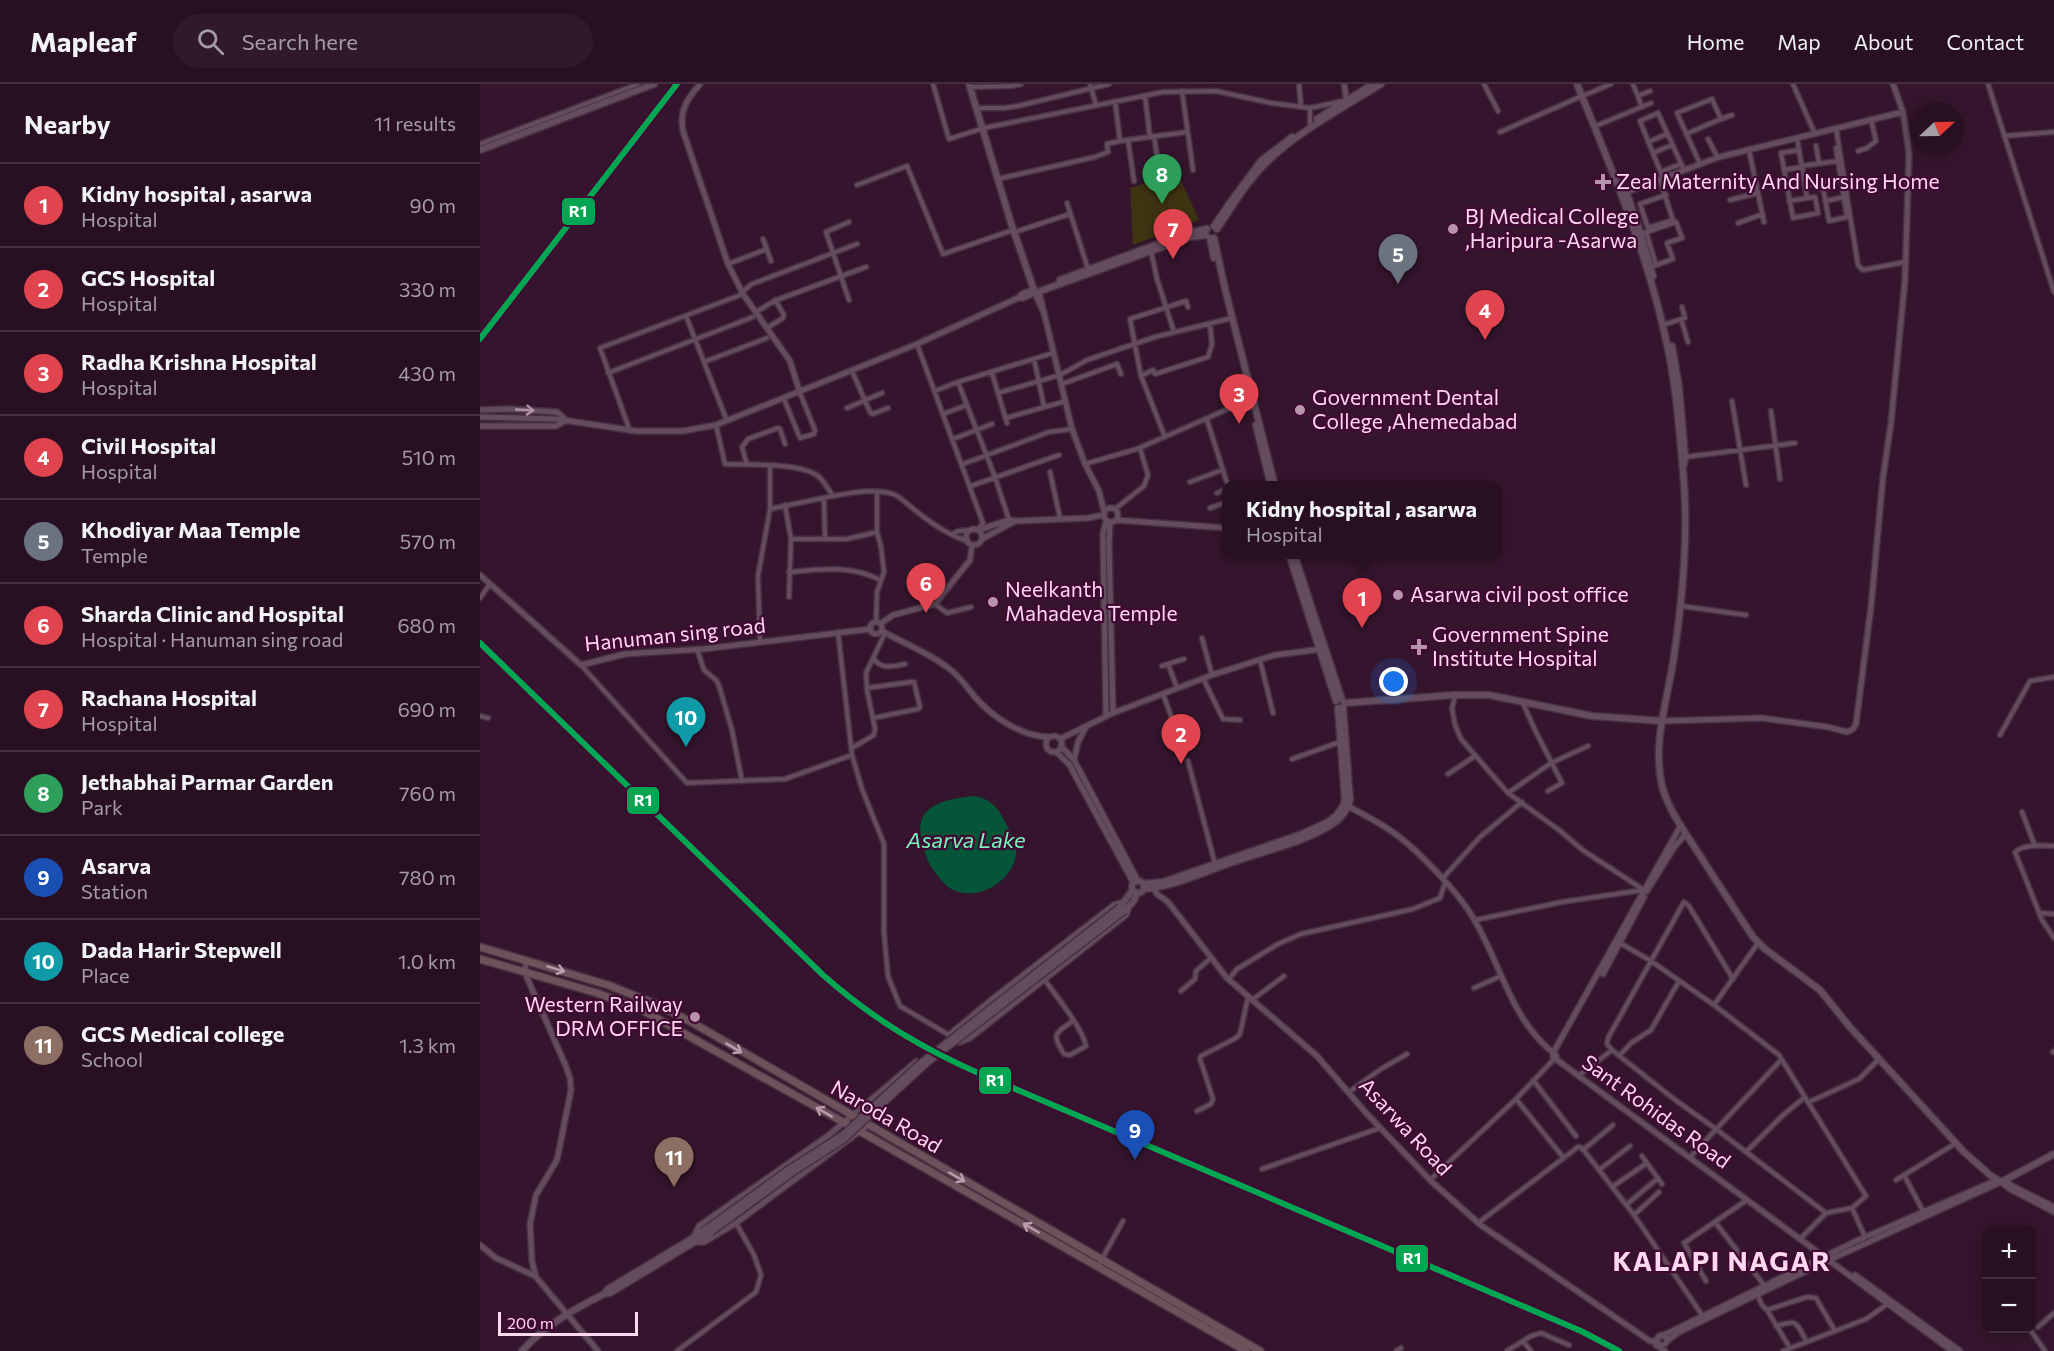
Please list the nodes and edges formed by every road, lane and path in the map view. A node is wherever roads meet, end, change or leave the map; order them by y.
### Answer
1 (638, 84) edge
2 (654, 84) edge
3 (700, 84) edge
4 (933, 84) edge
5 (1021, 84) edge
6 (1109, 84) edge
7 (1159, 84) edge
8 (1299, 84) edge
9 (1344, 84) edge
10 (1373, 84) edge
11 (1381, 84) edge
12 (1484, 84) edge
13 (1579, 84) edge
14 (1611, 84) edge
15 (1633, 84) edge
16 (1793, 84) edge
17 (1893, 84) edge
18 (1988, 84) edge
19 (972, 85) edge
20 (1090, 86) edge
21 (1182, 91) junction
22 (1650, 91) dead end
23 (1161, 92) junction
24 (1145, 95) junction
25 (1584, 95) junction
26 (1638, 96) junction
27 (1115, 102) junction
28 (1347, 103) junction
29 (1651, 103) dead end
30 (1096, 105) junction
31 (1301, 106) junction
32 (1642, 106) junction
33 (981, 108) junction
34 (1310, 108) junction
35 (1498, 111) dead end
36 (1903, 112) junction
37 (1732, 114) dead end
38 (1721, 119) junction
39 (1871, 119) junction
40 (1310, 123) junction
41 (1598, 125) junction
42 (986, 127) junction
43 (1836, 128) junction
44 (1187, 132) junction
45 (1500, 132) dead end
46 (2054, 132) edge
47 (1667, 134) junction
48 (1686, 134) junction
49 (1815, 134) junction
50 (1152, 136) junction
51 (2004, 136) junction
52 (1797, 138) junction
53 (1708, 139) dead end
54 (1128, 140) junction
55 (1120, 141) junction
56 (1648, 142) junction
57 (480, 144) edge
58 (1672, 145) junction
59 (1816, 146) dead end
60 (1836, 148) dead end
61 (480, 150) edge
62 (1749, 150) junction
63 (1799, 150) junction
64 (1858, 151) dead end
65 (1653, 153) junction
66 (1718, 158) junction
67 (1838, 161) junction
68 (1819, 163) junction
69 (1700, 164) junction
70 (1802, 166) junction
71 (1682, 167) junction
72 (1193, 170) dead end
73 (1784, 170) junction
74 (1160, 176) dead end
75 (1661, 176) junction
76 (1002, 178) junction
77 (1841, 179) junction
78 (1134, 181) dead end
79 (1822, 182) junction
80 (857, 185) dead end
81 (1805, 185) junction
82 (1624, 192) junction
83 (1758, 193) junction
84 (1666, 195) junction
85 (1844, 197) junction
86 (1807, 198) junction
87 (1730, 200) dead end
88 (1789, 201) junction
89 (1825, 201) junction
90 (1067, 203) dead end
91 (1071, 214) junction
92 (1763, 214) junction
93 (849, 222) dead end
94 (1764, 222) dead end
95 (1738, 223) dead end
96 (1016, 230) junction
97 (1211, 233) junction
98 (1643, 233) junction
99 (763, 238) dead end
100 (857, 244) dead end
101 (767, 249) junction
102 (1151, 251) junction
103 (832, 254) junction
104 (771, 261) dead end
105 (1905, 262) junction
106 (728, 264) junction
107 (1653, 266) junction
108 (866, 267) dead end
109 (1088, 269) junction
110 (841, 277) junction
111 (1036, 291) junction
112 (2054, 292) edge
113 (743, 293) junction
114 (775, 300) junction
115 (849, 300) dead end
116 (1166, 307) junction
117 (1188, 307) dead end
118 (1682, 307) dead end
119 (754, 315) junction
120 (686, 316) junction
121 (1228, 319) junction
122 (1682, 319) junction
123 (1210, 324) junction
124 (1666, 324) junction
125 (767, 328) junction
126 (1692, 328) dead end
127 (1684, 330) junction
128 (1174, 332) junction
129 (766, 338) dead end
130 (695, 339) junction
131 (1688, 342) dead end
132 (917, 344) junction
133 (1134, 344) junction
134 (1053, 353) junction
135 (1034, 359) junction
136 (704, 362) junction
137 (852, 371) junction
138 (992, 373) junction
139 (608, 374) junction
140 (1120, 374) dead end
141 (1059, 375) junction
142 (1141, 376) junction
143 (1039, 381) junction
144 (958, 382) junction
145 (1062, 384) junction
146 (935, 391) junction
147 (800, 393) junction
148 (882, 393) dead end
149 (998, 393) junction
150 (784, 399) junction
151 (1251, 399) junction
152 (865, 401) junction
153 (1066, 401) junction
154 (1732, 401) dead end
155 (967, 405) junction
156 (1044, 406) junction
157 (848, 408) dead end
158 (888, 408) dead end
159 (480, 410) edge
160 (1771, 411) dead end
161 (943, 414) junction
162 (480, 417) edge
163 (566, 420) junction
164 (1207, 420) junction
165 (728, 421) junction
166 (992, 424) dead end
167 (716, 425) junction
168 (480, 426) edge
169 (976, 429) junction
170 (1072, 429) junction
171 (630, 431) junction
172 (1165, 437) junction
173 (953, 439) junction
174 (1795, 443) dead end
175 (785, 444) dead end
176 (1775, 445) junction
177 (1140, 448) junction
178 (1740, 452) junction
179 (986, 455) junction
180 (1059, 455) dead end
181 (1683, 458) junction
182 (963, 464) junction
183 (747, 465) junction
184 (1085, 465) junction
185 (770, 466) junction
186 (1222, 470) junction
187 (1050, 472) dead end
188 (995, 477) junction
189 (1780, 478) dead end
190 (1225, 481) edge
191 (1272, 481) edge
192 (1190, 482) dead end
193 (1746, 485) dead end
194 (970, 486) junction
195 (1222, 490) edge
196 (1099, 491) junction
197 (877, 492) junction
198 (1217, 493) dead end
199 (833, 496) junction
200 (824, 498) junction
201 (1222, 504) edge
202 (785, 505) junction
203 (1210, 508) dead end
204 (770, 509) junction
205 (1116, 511) junction
206 (1060, 518) junction
207 (1108, 518) junction
208 (1012, 521) junction
209 (1136, 521) junction
210 (1222, 528) edge
211 (970, 530) junction
212 (978, 530) junction
213 (877, 532) junction
214 (953, 534) junction
215 (791, 539) junction
216 (825, 539) junction
217 (982, 539) junction
218 (970, 543) junction
219 (1290, 559) edge
220 (1295, 559) edge
221 (789, 572) junction
222 (480, 575) edge
223 (880, 580) junction
224 (490, 584) junction
225 (789, 597) dead end
226 (480, 598) edge
227 (935, 604) junction
228 (1680, 606) junction
229 (971, 607) dead end
230 (1746, 615) dead end
231 (878, 623) junction
232 (871, 628) junction
233 (838, 632) junction
234 (883, 632) junction
235 (1202, 638) dead end
236 (760, 642) junction
237 (697, 649) junction
238 (1321, 649) junction
239 (1184, 658) dead end
240 (874, 659) junction
241 (1259, 659) junction
242 (905, 664) dead end
243 (1168, 664) junction
244 (581, 665) junction
245 (1162, 666) dead end
246 (1212, 675) junction
247 (2054, 677) edge
248 (1203, 678) junction
249 (867, 688) junction
250 (1177, 688) junction
251 (1163, 694) junction
252 (1455, 695) junction
253 (1524, 703) junction
254 (1341, 704) junction
255 (1273, 713) dead end
256 (1109, 714) junction
257 (480, 716) edge
258 (488, 718) dead end
259 (873, 718) junction
260 (1240, 720) dead end
261 (1662, 721) junction
262 (1174, 724) dead end
263 (1086, 725) junction
264 (2000, 735) dead end
265 (1035, 737) junction
266 (1050, 737) junction
267 (1060, 739) junction
268 (1341, 741) junction
269 (1047, 746) junction
270 (1588, 746) dead end
271 (1061, 747) junction
272 (852, 748) junction
273 (1056, 752) junction
274 (852, 755) junction
275 (1475, 756) junction
276 (1292, 759) dead end
277 (1074, 760) junction
278 (1188, 761) dead end
279 (1551, 763) junction
280 (1448, 774) dead end
281 (742, 781) junction
282 (1548, 791) dead end
283 (1508, 793) junction
284 (1522, 802) junction
285 (1346, 805) junction
286 (2022, 812) dead end
287 (1105, 822) junction
288 (1681, 825) junction
289 (1686, 834) junction
290 (2035, 846) junction
291 (2054, 846) edge
292 (1215, 866) junction
293 (1443, 881) junction
294 (1140, 884) junction
295 (1155, 886) junction
296 (1645, 891) junction
297 (1135, 892) junction
298 (1124, 907) junction
299 (2040, 914) junction
300 (2054, 914) edge
301 (1475, 920) junction
302 (2054, 938) edge
303 (1618, 942) junction
304 (1758, 943) junction
305 (480, 947) edge
306 (1211, 958) junction
307 (480, 959) edge
308 (526, 960) junction
309 (1651, 961) junction
310 (525, 973) junction
311 (1284, 976) dead end
312 (1501, 976) junction
313 (1044, 979) junction
314 (1228, 979) junction
315 (1733, 979) junction
316 (1678, 981) junction
317 (1474, 987) dead end
318 (1181, 991) dead end
319 (1250, 998) junction
320 (1714, 1005) junction
321 (1073, 1021) junction
322 (949, 1035) junction
323 (1612, 1050) junction
324 (1407, 1054) dead end
325 (1555, 1056) junction
326 (1618, 1056) junction
327 (1880, 1059) junction
328 (1781, 1060) junction
329 (916, 1062) dead end
330 (1581, 1074) junction
331 (1533, 1080) junction
332 (1349, 1092) junction
333 (1805, 1097) junction
334 (1516, 1099) junction
335 (1809, 1102) junction
336 (1197, 1111) dead end
337 (851, 1116) junction
338 (843, 1123) junction
339 (1613, 1125) dead end
340 (867, 1126) junction
341 (1380, 1128) junction
342 (1716, 1129) junction
343 (860, 1131) junction
344 (1576, 1136) dead end
345 (1957, 1142) junction
346 (1629, 1146) dead end
347 (1583, 1150) junction
348 (1746, 1152) junction
349 (2054, 1153) edge
350 (1692, 1155) junction
351 (1642, 1156) dead end
352 (1563, 1157) junction
353 (1647, 1162) junction
354 (1262, 1170) dead end
355 (1599, 1170) junction
356 (1904, 1175) junction
357 (1658, 1178) junction
358 (1430, 1180) junction
359 (1896, 1180) dead end
360 (2001, 1180) junction
361 (1662, 1184) dead end
362 (1612, 1187) junction
363 (1659, 1192) dead end
364 (1746, 1200) junction
365 (1626, 1205) junction
366 (2054, 1207) edge
367 (1852, 1208) junction
368 (1923, 1211) junction
369 (2054, 1212) edge
370 (1826, 1213) junction
371 (1634, 1215) junction
372 (1123, 1221) dead end
373 (736, 1222) junction
374 (1715, 1222) junction
375 (1478, 1223) junction
376 (1865, 1237) junction
377 (1802, 1238) junction
378 (695, 1240) junction
379 (483, 1247) edge
380 (480, 1255) edge
381 (1828, 1258) junction
382 (1100, 1263) junction
383 (536, 1276) junction
384 (1706, 1281) dead end
385 (1764, 1285) junction
386 (1757, 1294) junction
387 (1889, 1303) junction
388 (1767, 1310) junction
389 (2054, 1313) edge
390 (567, 1314) junction
391 (1702, 1315) junction
392 (1776, 1326) junction
393 (2038, 1327) dead end
394 (1834, 1331) junction
395 (2032, 1333) edge
396 (1662, 1336) junction
397 (1523, 1341) junction
398 (1650, 1341) junction
399 (1657, 1341) junction
400 (1807, 1342) junction
401 (1569, 1345) dead end
402 (1665, 1347) edge
403 (1401, 1348) dead end
404 (1790, 1348) junction
405 (1514, 1349) edge
406 (522, 1351) edge
407 (598, 1351) edge
408 (677, 1351) edge
409 (1246, 1351) edge
410 (1260, 1351) edge
411 (1396, 1351) edge
412 (1507, 1351) edge
413 (1531, 1351) edge
414 (1783, 1351) edge
415 (1952, 1351) edge
416 (1960, 1351) edge
417 (2045, 1351) edge

1 - 57 street
2 - 61 main road
3 - 106 street
4 - 42 street
5 - 19 street
6 - 20 street
7 - 23 street
8 - 31 street
9 - 28 street
10 - 28 main road
11 - 28 main road
12 - 35 street
13 - 25 main road
14 - 25 street
15 - 26 street
16 - 49 street
17 - 36 street
18 - 51 street
19 - 33 main road
19 - 42 main road
20 - 30 street
20 - 33 street
21 - 23 street
21 - 31 street
21 - 44 street
22 - 26 street
23 - 24 street
24 - 27 street
24 - 50 street
25 - 41 main road
25 - 45 street
25 - 82 main road
26 - 32 street
27 - 30 street
27 - 55 street
28 - 34 street
28 - 40 main road
28 - 97 main road
29 - 32 street
30 - 42 street
31 - 34 street
32 - 41 street
33 - 42 main road
34 - 40 street
36 - 39 street
36 - 105 street
37 - 38 street
38 - 48 street
38 - 48 street
39 - 43 street
39 - 64 street
40 - 97 main road
41 - 82 main road
42 - 76 main road
42 - 96 main road
43 - 49 street
43 - 105 street
44 - 50 street
44 - 72 street
46 - 51 street
47 - 56 street
47 - 56 street
47 - 58 street
48 - 69 street
49 - 52 street
50 - 54 street
50 - 74 street
51 - 112 street
52 - 62 street
52 - 63 street
53 - 66 street
54 - 55 street
54 - 78 street
55 - 76 street
56 - 65 street
58 - 65 street
58 - 71 street
59 - 68 street
60 - 67 street
62 - 66 street
62 - 83 street
63 - 70 street
63 - 73 street
65 - 75 street
66 - 69 street
67 - 68 street
67 - 77 street
68 - 70 street
69 - 71 street
70 - 73 street
70 - 81 street
71 - 75 street
73 - 88 street
75 - 82 street
75 - 84 street
76 - 96 main road
77 - 79 street
77 - 85 street
79 - 81 street
79 - 89 street
80 - 96 street
81 - 86 street
82 - 98 main road
82 - 181 main road
83 - 87 street
83 - 92 street
84 - 84 street
85 - 89 street
85 - 89 street
86 - 88 street
86 - 88 street
90 - 91 street
91 - 96 street
91 - 109 street
92 - 94 street
92 - 95 street
93 - 103 street
96 - 111 main road
97 - 102 main road
97 - 109 main road
97 - 121 main road
97 - 151 main road
98 - 107 main road
98 - 107 street
99 - 101 street
100 - 103 street
101 - 104 street
101 - 106 street
102 - 111 main road
102 - 116 street
103 - 110 street
103 - 113 street
105 - 261 street
106 - 113 street
107 - 124 main road
108 - 110 street
109 - 111 main road
110 - 114 street
110 - 115 street
111 - 132 street
111 - 134 street
113 - 119 street
113 - 120 street
114 - 119 street
114 - 125 street
116 - 117 street
116 - 128 street
116 - 133 street
118 - 122 street
119 - 125 street
119 - 130 street
120 - 130 street
120 - 139 street
121 - 123 street
121 - 151 main road
122 - 124 street
122 - 127 street
123 - 128 street
123 - 142 street
124 - 181 main road
125 - 147 street
126 - 127 street
127 - 131 street
128 - 133 street
129 - 136 street
130 - 136 street
130 - 139 street
132 - 137 street
132 - 146 street
133 - 141 street
133 - 142 street
134 - 135 street
134 - 141 street
135 - 138 street
135 - 143 street
136 - 165 street
137 - 147 street
137 - 152 street
138 - 144 street
138 - 149 street
139 - 171 street
140 - 145 street
141 - 143 street
141 - 145 street
142 - 172 street
143 - 149 street
143 - 156 street
144 - 146 street
144 - 155 street
145 - 153 street
146 - 161 street
147 - 150 street
147 - 150 street
148 - 152 street
149 - 156 street
150 - 165 street
151 - 164 street
151 - 191 main road
152 - 157 street
152 - 158 street
153 - 156 street
153 - 170 street
154 - 178 street
155 - 161 street
155 - 169 street
159 -> 163 street
160 - 176 street
161 - 173 street
162 - 163 street
163 - 168 street
163 - 171 street
164 - 172 street
164 - 186 street
165 - 167 street
166 - 169 street
167 - 171 street
167 - 183 street
169 - 173 street
169 - 179 street
170 - 179 street
170 - 184 street
172 - 177 street
173 - 182 street
174 - 176 street
175 - 183 street
176 - 178 street
176 - 189 street
177 - 184 street
177 - 205 street
178 - 181 street
178 - 193 street
179 - 182 street
179 - 188 street
180 - 188 street
181 - 228 main road
182 - 194 street
183 - 185 street
184 - 196 street
185 - 199 street
185 - 204 street
186 - 190 street
186 - 192 street
187 - 206 street
188 - 194 street
188 - 208 street
194 - 212 street
195 - 198 street
196 - 205 street
196 - 207 street
197 - 199 street
197 - 213 street
197 - 214 street
199 - 200 street
200 - 202 street
200 - 216 street
201 - 203 street
202 - 204 street
202 - 215 street
204 - 236 street
205 - 207 street
205 - 207 street
205 - 209 street
206 - 207 street
206 - 208 street
207 - 209 street
207 - 256 street
208 - 212 street
208 - 217 street
209 - 210 street
211 - 212 street
211 - 214 street
211 - 218 street
212 - 217 street
213 - 216 street
213 - 223 street
214 - 218 street
215 - 216 street
215 - 221 street
217 - 218 street
218 - 227 street
219 - 238 main road
220 - 238 main road
221 - 223 street
221 - 225 street
222 - 224 street, Hanuman sing road
223 - 231 street
224 - 226 street
224 - 244 street, Hanuman sing road
227 - 229 street
227 - 231 street
228 - 230 street
228 - 261 main road
231 - 232 street
231 - 234 street
232 - 233 street, Hanuman sing road
232 - 234 street
233 - 236 street, Hanuman sing road
233 - 272 street
234 - 240 street
234 - 265 street
235 - 246 street
236 - 237 street, Hanuman sing road
237 - 244 street, Hanuman sing road
237 - 281 street
238 - 241 street
238 - 254 main road
239 - 243 street
240 - 242 street
240 - 249 street
241 - 246 street
241 - 255 street
243 - 245 street
243 - 250 street
244 - 281 street
246 - 248 street
247 - 264 street
248 - 250 street
248 - 260 street
249 - 259 street
249 - 259 street
250 - 251 street
251 - 256 street
251 - 262 street
252 - 253 main road
252 - 254 main road
252 - 275 street
253 - 261 main road
253 - 279 street
254 - 268 main road
254 - 285 main road
256 - 263 street
257 - 258 street
259 - 272 street
261 - 288 main road
263 - 267 street
263 - 277 street
265 - 266 street
265 - 269 street
266 - 267 street
266 - 269 street
267 - 271 street
268 - 276 street
268 - 285 main road
269 - 273 street
270 - 279 street
271 - 273 street
271 - 277 street
272 - 274 street
273 - 287 street
274 - 281 street
274 - 322 street
275 - 280 street
275 - 283 street
277 - 287 street
278 - 292 street
279 - 282 street
279 - 283 street
283 - 284 street
284 - 293 street
284 - 296 street
285 - 292 main road
285 - 293 street
286 - 290 street
287 - 294 street
287 - 294 street
288 - 289 main road
288 - 296 street, Sant Rohidas Road
289 - 296 street
289 - 304 main road
290 - 291 street
290 - 299 street
292 - 295 main road
293 - 301 street
293 - 314 street
294 - 295 main road
294 - 297 main road
294 - 297 main road
295 - 306 street, Asarwa Road
296 - 301 street
296 - 303 street, Sant Rohidas Road
297 - 298 main road
298 - 313 street
298 - 322 street
298 - 378 main road, bridge
299 - 300 street
299 - 302 street
301 - 312 street
303 - 309 street
303 - 325 street, Sant Rohidas Road
304 - 315 street
304 - 327 main road
305 - 308 main road, Naroda Road
306 - 314 street, Asarwa Road
306 - 318 street
307 - 310 main road, Naroda Road
308 - 310 street
308 -> 337 main road, Naroda Road
309 - 315 street
309 - 316 street
309 - 323 street
338 -> 310 main road, Naroda Road
310 - 383 street
311 - 319 street
312 - 317 street
312 - 325 street
313 - 321 street
313 - 322 street
314 - 319 street, Asarwa Road
315 - 320 street
316 - 320 street
316 - 326 street
319 - 332 street, Asarwa Road
319 - 336 street
320 - 328 street
321 - 321 street
323 - 326 street
323 - 330 street
324 - 332 street
325 - 330 street
325 - 331 street
325 - 364 street, Sant Rohidas Road
326 - 342 street
327 - 335 street
327 - 345 main road
328 - 333 street
328 - 342 street
329 - 337 street
330 - 350 street
331 - 334 street
331 - 344 street
332 - 341 street, Asarwa Road
333 - 335 street
333 - 348 street
334 - 352 street
334 - 358 street
335 - 367 street
337 - 338 street
337 - 340 main road, Naroda Road
338 - 343 main road, Naroda Road
338 - 378 street
339 - 347 street
340 - 343 street
340 -> 382 main road, Naroda Road
341 - 354 street
341 - 358 street, Asarwa Road
342 - 348 street
342 - 350 street
343 - 373 street
382 -> 343 main road, Naroda Road
345 - 356 street
345 - 360 main road
346 - 355 street
347 - 352 street
347 - 355 street
348 - 370 street
349 - 360 main road
350 - 377 street
351 - 353 street
352 - 375 street
353 - 357 street
353 - 362 street
355 - 362 street
356 - 359 street
356 - 368 street
357 - 361 street
357 - 365 street
358 - 375 street, Asarwa Road
360 - 366 street
360 - 368 street
360 - 369 street
360 - 381 street
362 - 365 street
363 - 371 street
364 - 374 street
364 - 381 street, Sant Rohidas Road
365 - 371 street
367 - 370 street
367 - 376 street
368 - 376 street
370 - 377 street
371 - 391 street
372 - 382 street
373 - 378 street
373 - 408 street
374 - 384 street
374 - 385 street
375 - 398 street, Asarwa Road
376 - 381 street
377 - 381 street
378 - 390 main road
379 - 380 street
379 - 383 street
381 - 385 street
381 - 386 street
381 - 387 street, Sant Rohidas Road
381 - 416 street
382 - 409 main road, Naroda Road
382 - 410 main road, Naroda Road
383 - 390 street
385 - 391 street
386 - 388 street
386 - 402 street
387 - 394 street
387 - 415 street, Sant Rohidas Road
388 - 392 street
388 - 394 street
389 - 393 street
390 - 406 main road
390 - 407 street
391 - 396 street
392 - 400 street
392 - 404 street
394 - 400 street
395 - 417 street
396 - 399 street
396 - 402 street
397 - 401 street
397 - 405 street
397 - 413 street
398 - 399 street
398 - 402 street, Asarwa Road
399 - 402 street
400 - 404 street
403 - 411 street
404 - 414 street
405 - 412 street

